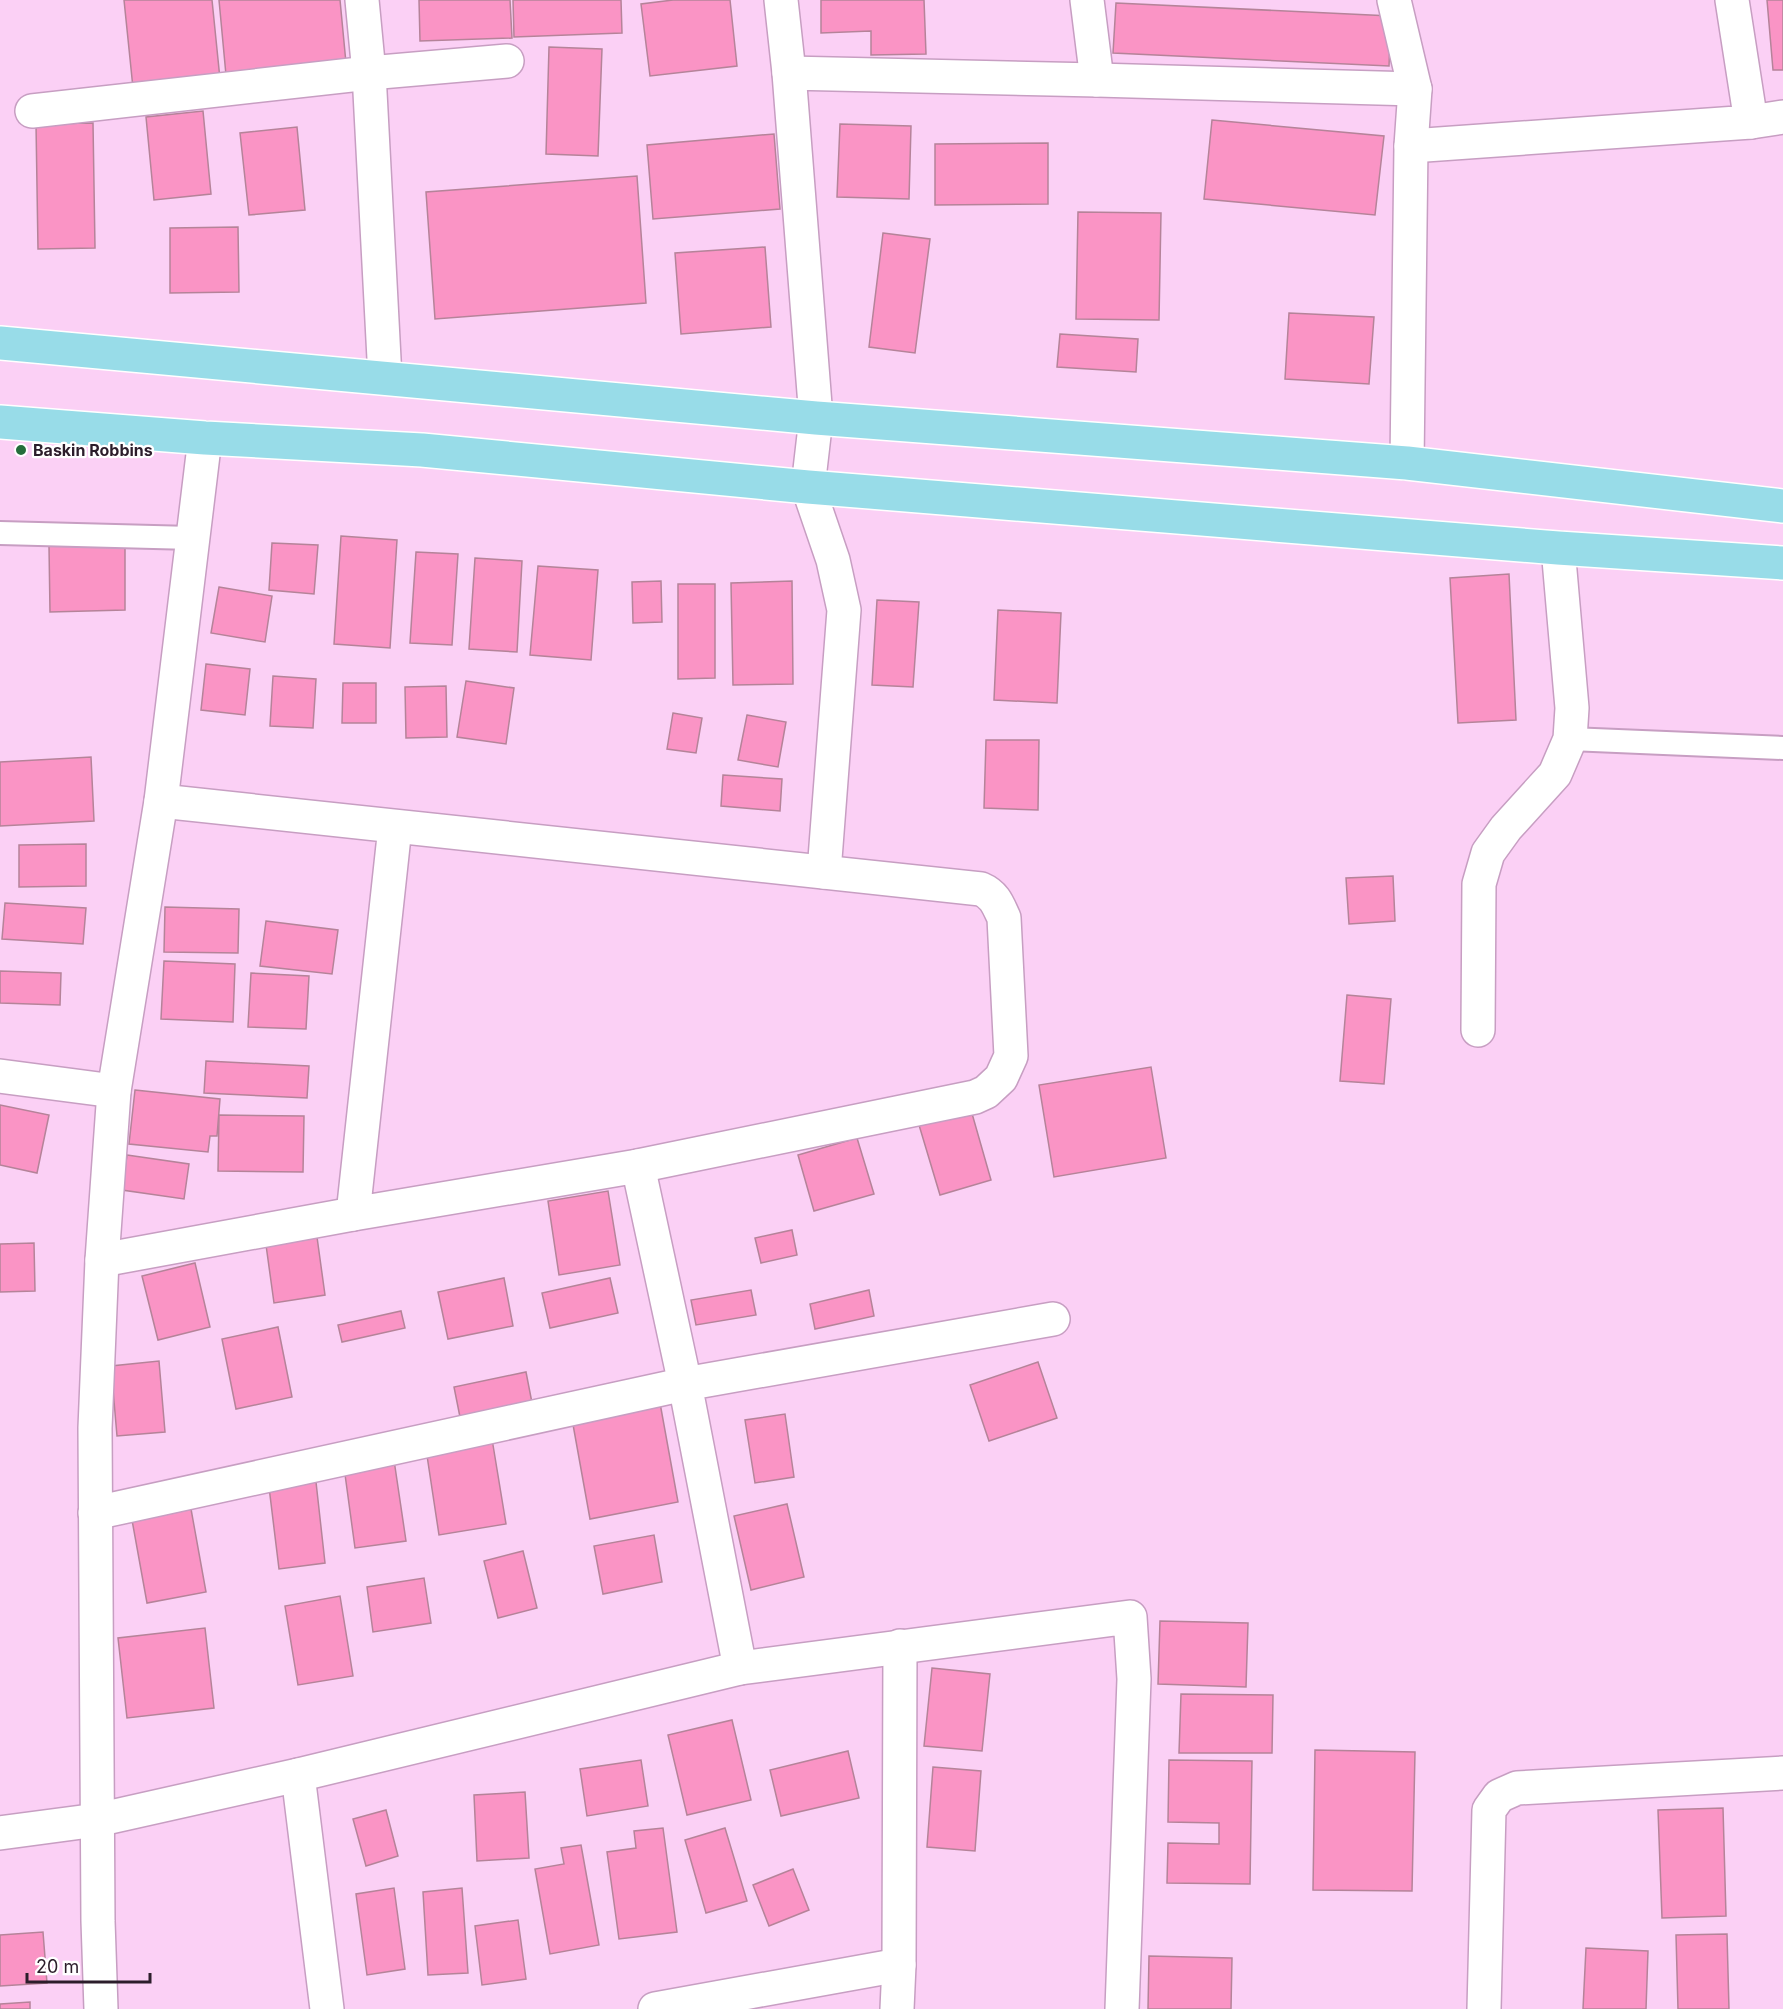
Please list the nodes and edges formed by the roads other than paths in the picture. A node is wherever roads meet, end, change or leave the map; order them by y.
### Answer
1 (362, 0) edge
2 (781, 0) edge
3 (1087, 0) edge
4 (1394, 0) edge
5 (1732, 0) edge
6 (507, 61) dead end
7 (369, 73) junction
8 (789, 73) junction
9 (1097, 80) junction
10 (1415, 89) junction
11 (32, 111) dead end
12 (1783, 117) edge
13 (1751, 122) junction
14 (1411, 146) junction
15 (0, 344) edge
16 (385, 378) junction
17 (816, 418) junction
18 (0, 422) edge
19 (205, 438) junction
20 (1407, 464) junction
21 (808, 487) junction
22 (1783, 506) edge
23 (0, 533) edge
24 (192, 538) junction
25 (1558, 548) junction
26 (1783, 563) edge
27 (1570, 739) junction
28 (1783, 748) edge
29 (161, 801) junction
30 (394, 827) junction
31 (824, 872) junction
32 (1478, 1030) dead end
33 (0, 1076) edge
34 (114, 1091) junction
35 (638, 1166) junction
36 (353, 1214) junction
37 (102, 1260) junction
38 (1053, 1319) dead end
39 (685, 1384) junction
40 (95, 1513) junction
41 (900, 1646) junction
42 (740, 1668) junction
43 (1783, 1773) edge
44 (298, 1775) junction
45 (97, 1820) junction
46 (0, 1833) edge
47 (899, 1965) junction
48 (101, 2009) edge
49 (327, 2009) edge
50 (655, 2009) edge
51 (897, 2009) edge
52 (1122, 2009) edge
53 (1484, 2009) edge

1 - 7 street
2 - 8 street
3 - 9 street
4 - 10 street
5 - 13 street
6 - 7 street
7 - 11 street
7 - 16 street
8 - 9 street
8 - 17 street
9 - 10 street
10 - 14 street
12 - 13 street
13 - 14 street
14 - 20 street
15 - 16 main road
16 - 17 main road
17 - 20 main road
17 - 21 street
18 - 19 main road
19 - 21 main road
19 - 24 street
20 - 22 main road
21 - 25 main road
21 - 31 street
23 - 24 lane
24 - 29 street
25 - 26 main road
25 - 27 street
27 - 28 lane
27 - 32 street
29 - 30 street
29 - 34 street
30 - 31 street
30 - 36 street
31 - 35 street
33 - 34 street
34 - 37 street
35 - 36 street
35 - 39 street
36 - 37 street
37 - 40 street
38 - 39 street
39 - 40 street
39 - 42 street
40 - 45 street
41 - 42 street
41 - 47 street
41 - 52 street
42 - 44 street
43 - 53 street
44 - 45 street
44 - 49 street
45 - 46 street
45 - 48 street
47 - 50 street
47 - 51 street

